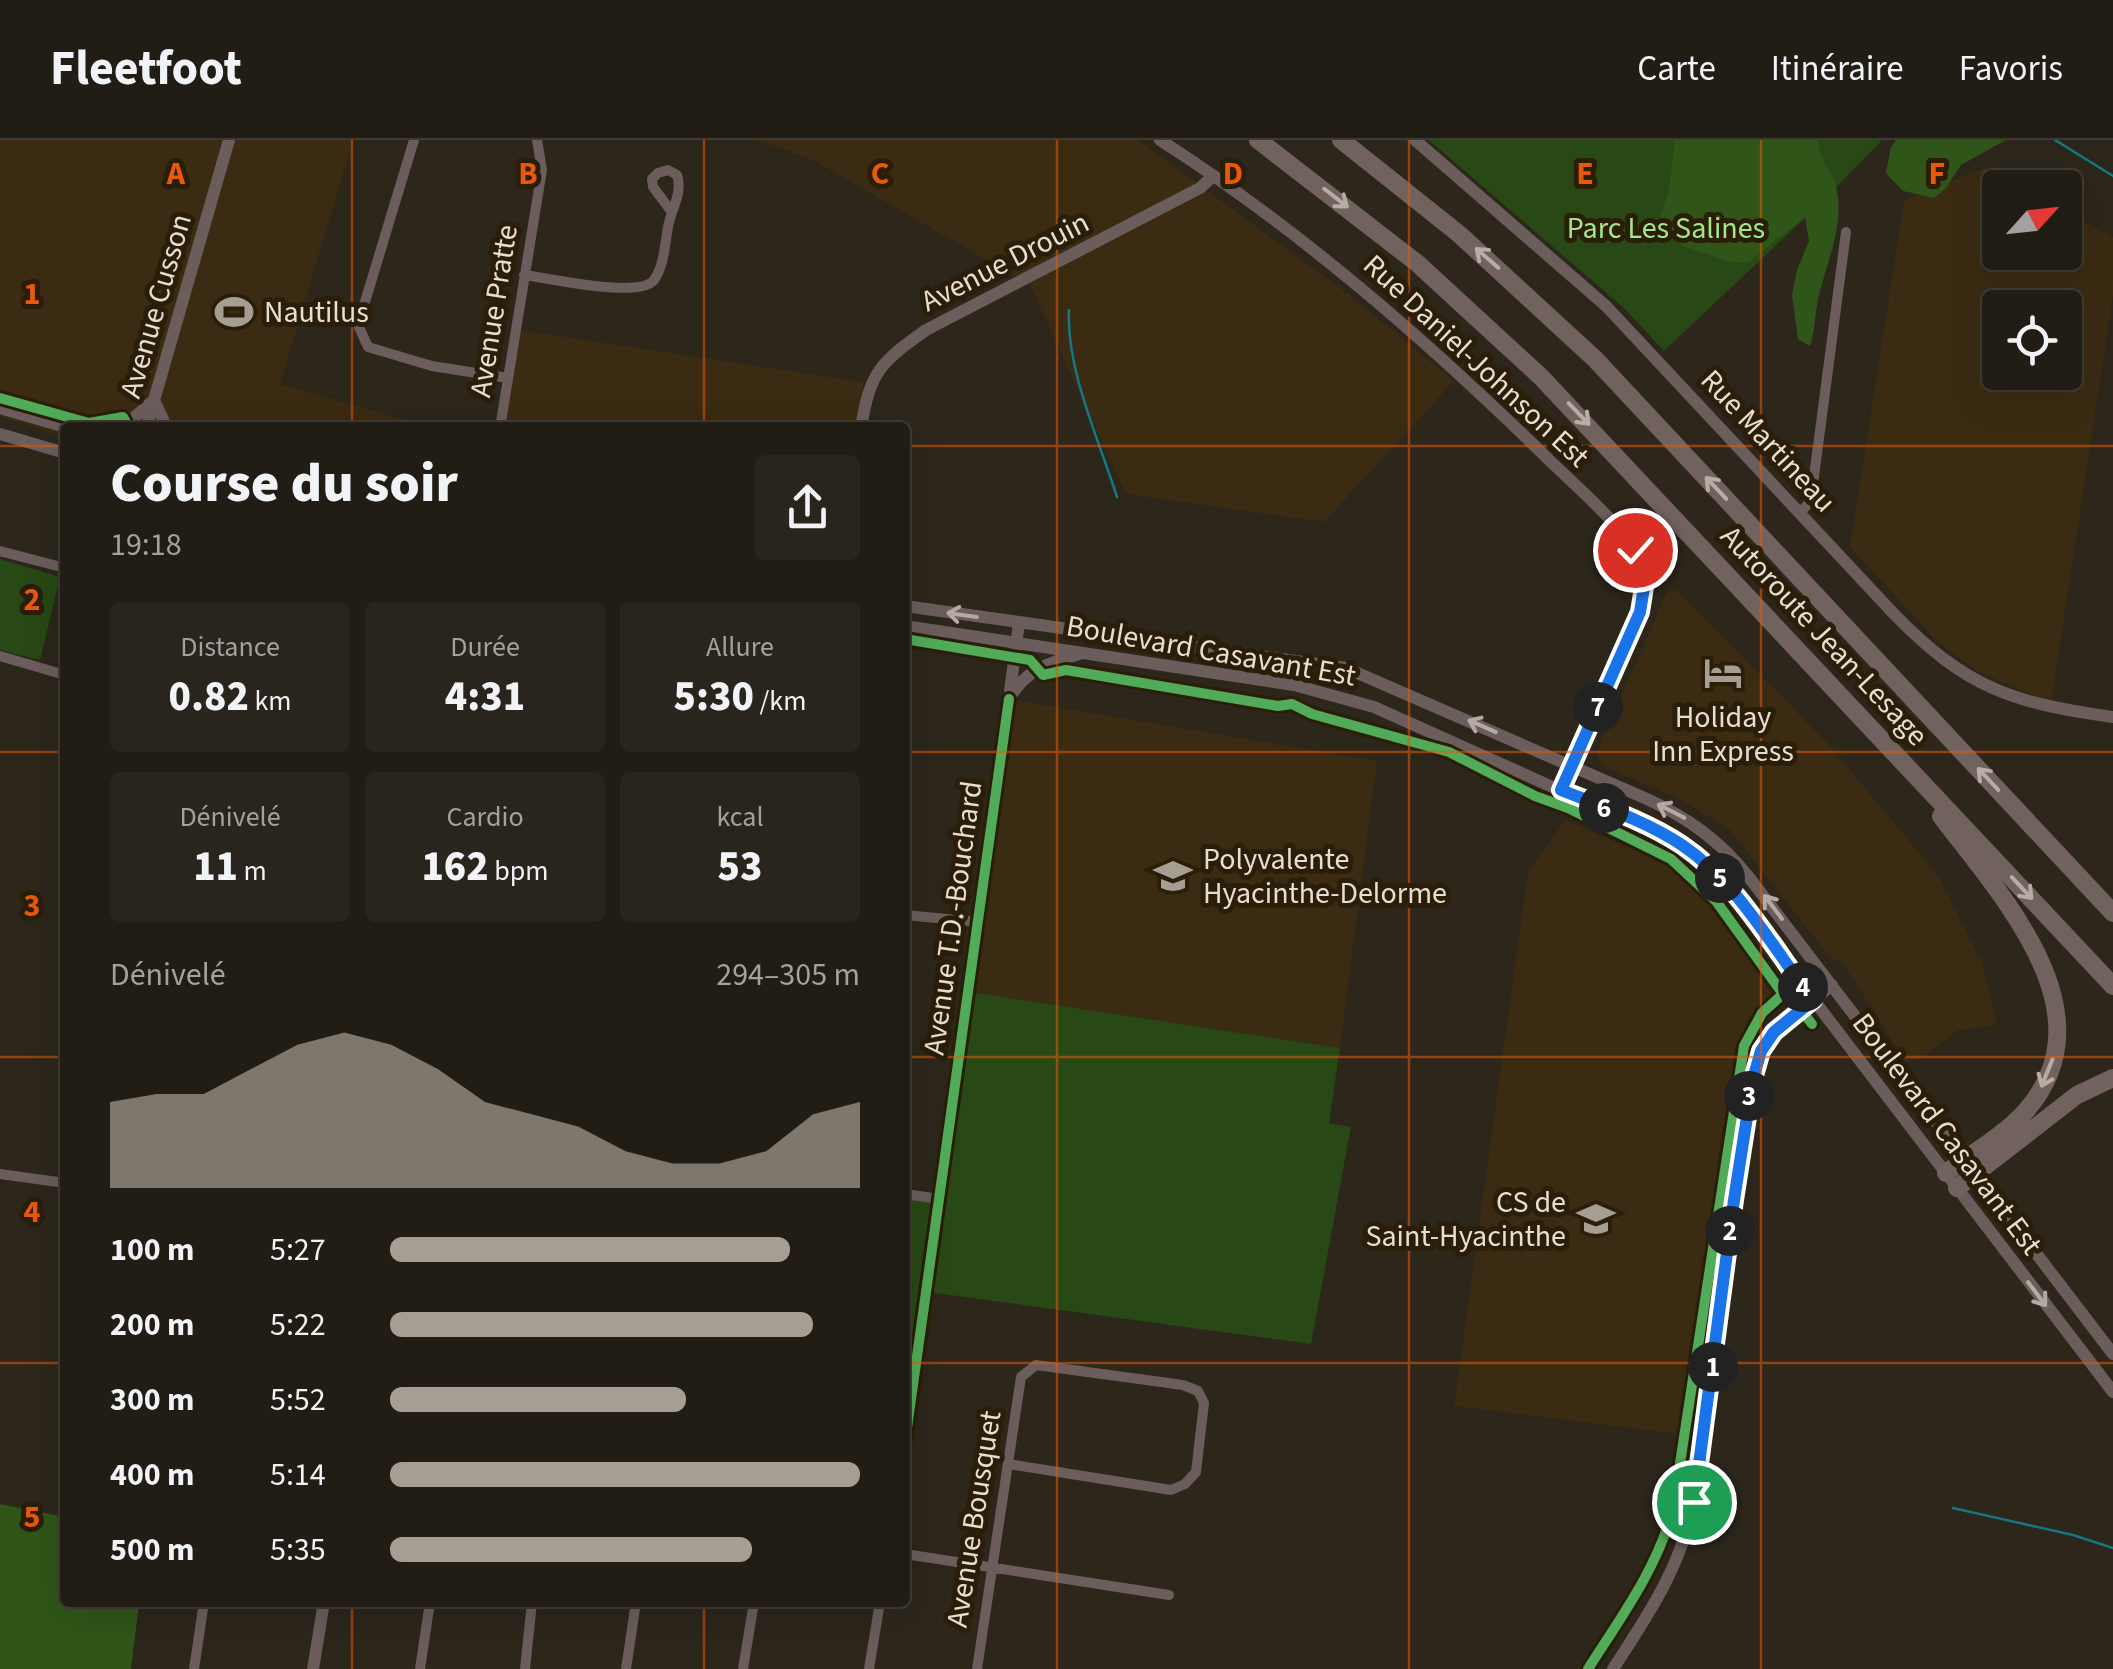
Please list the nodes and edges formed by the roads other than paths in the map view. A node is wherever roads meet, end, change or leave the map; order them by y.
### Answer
1 (229, 140) edge
2 (414, 140) edge
3 (1160, 140) edge
4 (1258, 140) edge
5 (1341, 140) edge
6 (1416, 140) edge
7 (537, 142) edge
8 (1213, 176) junction
9 (670, 211) dead end
10 (1846, 232) dead end
11 (524, 275) junction
12 (508, 378) junction
13 (154, 400) junction
14 (0, 408) edge
15 (128, 422) edge
16 (148, 422) edge
17 (164, 422) edge
18 (501, 422) edge
19 (862, 422) edge
20 (60, 425) edge
21 (0, 434) edge
22 (60, 452) edge
23 (1800, 513) junction
24 (0, 550) edge
25 (60, 567) edge
26 (910, 607) edge
27 (1019, 623) junction
28 (910, 627) edge
29 (1016, 643) junction
30 (1086, 653) junction
31 (0, 656) edge
32 (60, 674) edge
33 (1008, 699) junction
34 (2113, 717) edge
35 (1884, 740) junction
36 (1571, 766) junction
37 (1561, 790) junction
38 (2109, 908) edge
39 (910, 916) edge
40 (978, 922) junction
41 (1832, 985) junction
42 (2113, 986) edge
43 (1813, 1000) junction
44 (2113, 1078) edge
45 (1970, 1166) junction
46 (0, 1174) edge
47 (1951, 1181) junction
48 (60, 1182) edge
49 (910, 1195) edge
50 (940, 1198) junction
51 (910, 1341) edge
52 (921, 1342) junction
53 (2113, 1354) edge
54 (2113, 1392) edge
55 (910, 1411) edge
56 (1008, 1464) junction
57 (910, 1555) edge
58 (992, 1568) junction
59 (1169, 1595) dead end
60 (203, 1607) edge
61 (323, 1607) edge
62 (429, 1607) edge
63 (531, 1607) edge
64 (635, 1607) edge
65 (753, 1607) edge
66 (879, 1607) edge
67 (194, 1669) edge
68 (313, 1669) edge
69 (420, 1669) edge
70 (525, 1669) edge
71 (626, 1669) edge
72 (744, 1669) edge
73 (870, 1669) edge
74 (977, 1669) edge
75 (1613, 1669) edge

1 - 13 street, Avenue Cusson
2 - 12 street
3 - 8 street, Rue Daniel-Johnson Est
4 -> 35 highway, Autoroute Jean-Lesage
38 -> 5 highway, Autoroute Jean-Lesage
6 - 23 street, Rue Martineau
7 - 11 street, Avenue Pratte
8 - 19 street, Avenue Drouin
8 - 36 street, Rue Daniel-Johnson Est
9 - 11 street
10 - 23 street
11 - 12 street, Avenue Pratte
12 - 18 street, Avenue Pratte
13 - 15 street
13 - 16 street, Avenue Cusson
13 - 17 street
14 - 20 street
21 - 22 street
23 - 34 street, Rue Martineau
24 - 25 street
27 -> 26 street, Boulevard Casavant Est
27 - 29 street, Avenue T.D.-Bouchard
36 -> 27 street, Boulevard Casavant Est
28 - 29 street, Boulevard Casavant Est
29 - 30 street, Boulevard Casavant Est
29 - 33 street, Avenue T.D.-Bouchard
30 - 33 street
30 - 37 street, Boulevard Casavant Est
31 - 32 street
33 - 40 street, Avenue T.D.-Bouchard
35 -> 42 highway, Autoroute Jean-Lesage
35 -> 45 highway
36 - 37 street, Rue Daniel-Johnson Est
41 -> 36 street, Boulevard Casavant Est
37 - 43 street, Boulevard Casavant Est
39 - 40 street
40 - 50 street, Avenue T.D.-Bouchard
41 - 43 street
41 - 45 street, Boulevard Casavant Est
43 - 47 street, Boulevard Casavant Est
43 - 75 street
44 - 45 highway
45 - 47 highway
45 - 53 street, Boulevard Casavant Est
46 - 48 street
47 -> 54 street, Boulevard Casavant Est
49 - 50 street
50 - 52 street, Avenue T.D.-Bouchard
51 - 52 street
52 - 55 street, Avenue T.D.-Bouchard
56 - 56 street, Avenue Bousquet
56 - 58 street, Avenue Bousquet
57 - 58 street
58 - 59 street
58 - 74 street, Avenue Bousquet
60 - 67 street
61 - 68 street
62 - 69 street
63 - 70 street
64 - 71 street
65 - 72 street
66 - 73 street

